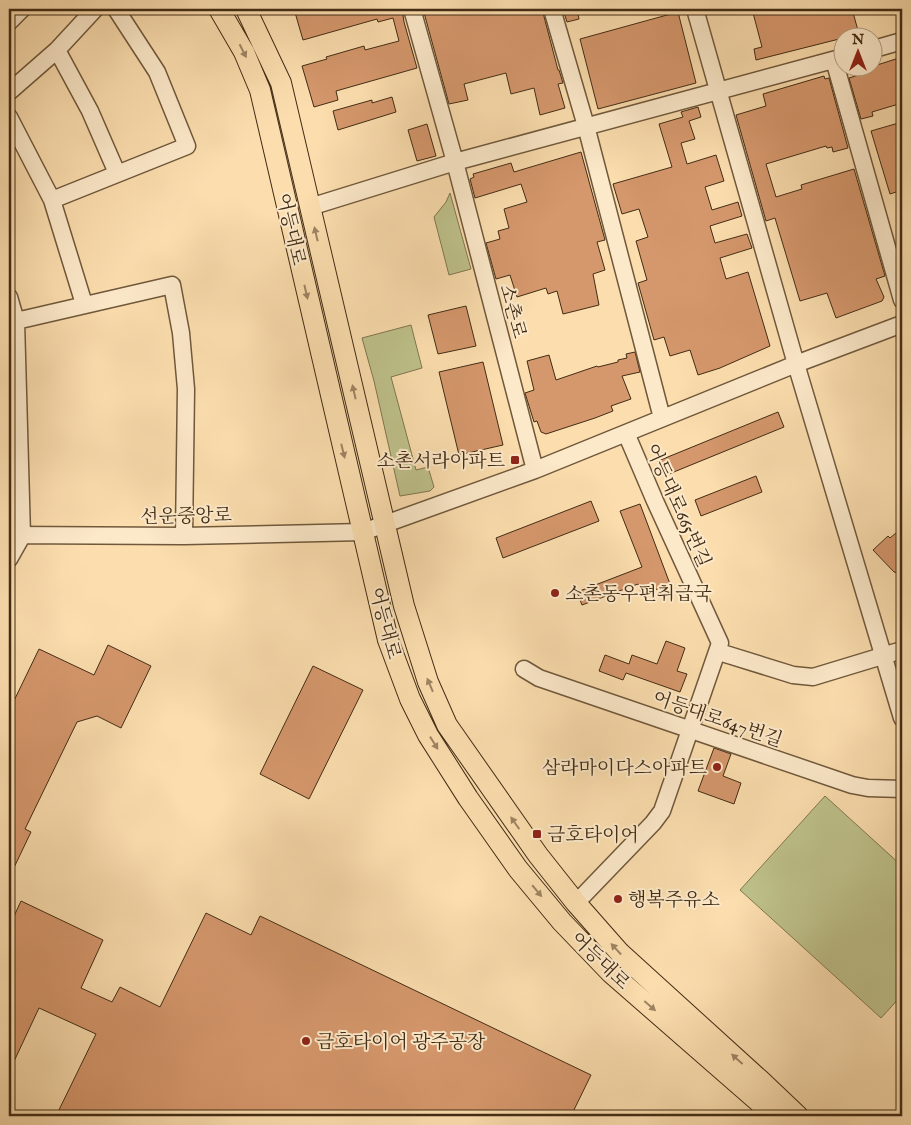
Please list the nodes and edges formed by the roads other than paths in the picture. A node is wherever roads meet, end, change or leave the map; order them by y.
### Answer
1 (22, 9) edge
2 (95, 9) edge
3 (116, 9) edge
4 (219, 9) edge
5 (246, 9) edge
6 (412, 9) edge
7 (552, 9) edge
8 (695, 9) edge
9 (9, 22) edge
10 (902, 42) edge
11 (884, 46) edge
12 (57, 50) junction
13 (834, 59) edge
14 (844, 78) edge
15 (720, 91) junction
16 (9, 92) edge
17 (9, 117) edge
18 (586, 126) junction
19 (454, 162) junction
20 (117, 173) junction
21 (52, 200) junction
22 (310, 207) junction
23 (9, 297) edge
24 (902, 300) edge
25 (84, 304) junction
26 (16, 321) junction
27 (902, 324) edge
28 (796, 364) junction
29 (662, 418) junction
30 (626, 433) junction
31 (535, 470) junction
32 (385, 524) junction
33 (363, 532) junction
34 (15, 535) edge
35 (184, 536) junction
36 (9, 559) edge
37 (902, 650) edge
38 (719, 652) junction
39 (884, 656) junction
40 (524, 669) dead end
41 (902, 718) edge
42 (691, 730) junction
43 (902, 789) edge
44 (576, 903) junction
45 (760, 1080) junction
46 (769, 1113) edge
47 (798, 1116) edge
48 (810, 1116) edge

1 - 9 street
2 - 12 street
3 - 20 street
4 -> 33 main road, 어등대로
5 - 22 main road, 어등대로
6 - 19 street, 소촌로
7 - 18 street
8 - 15 street
10 - 11 street
12 - 16 street
12 - 20 street
13 - 15 street
14 - 24 street
15 - 18 street
15 - 28 street
17 - 21 street
18 - 19 street
18 - 29 street
19 - 22 street
19 - 31 street, 소촌로
20 - 21 street
21 - 25 street
32 -> 22 main road, 어등대로
23 - 26 street
25 - 26 street
25 - 35 street
26 - 34 street
27 - 28 street
28 - 29 street
28 - 39 street
29 - 30 street
30 - 31 street
30 - 38 street, 어등대로665번길
31 - 32 street
32 - 33 street
44 -> 32 main road, 어등대로
33 - 35 street, 선운중앙로
33 -> 46 main road, 어등대로
34 - 35 street, 선운중앙로
34 - 36 street
37 - 39 street
38 - 39 street
38 - 42 street
39 - 41 street
40 - 42 street, 어등대로647번길
42 - 43 street, 어등대로647번길
42 - 44 street
45 -> 44 main road, 어등대로
45 - 47 main road, 어등대로
45 - 48 main road

